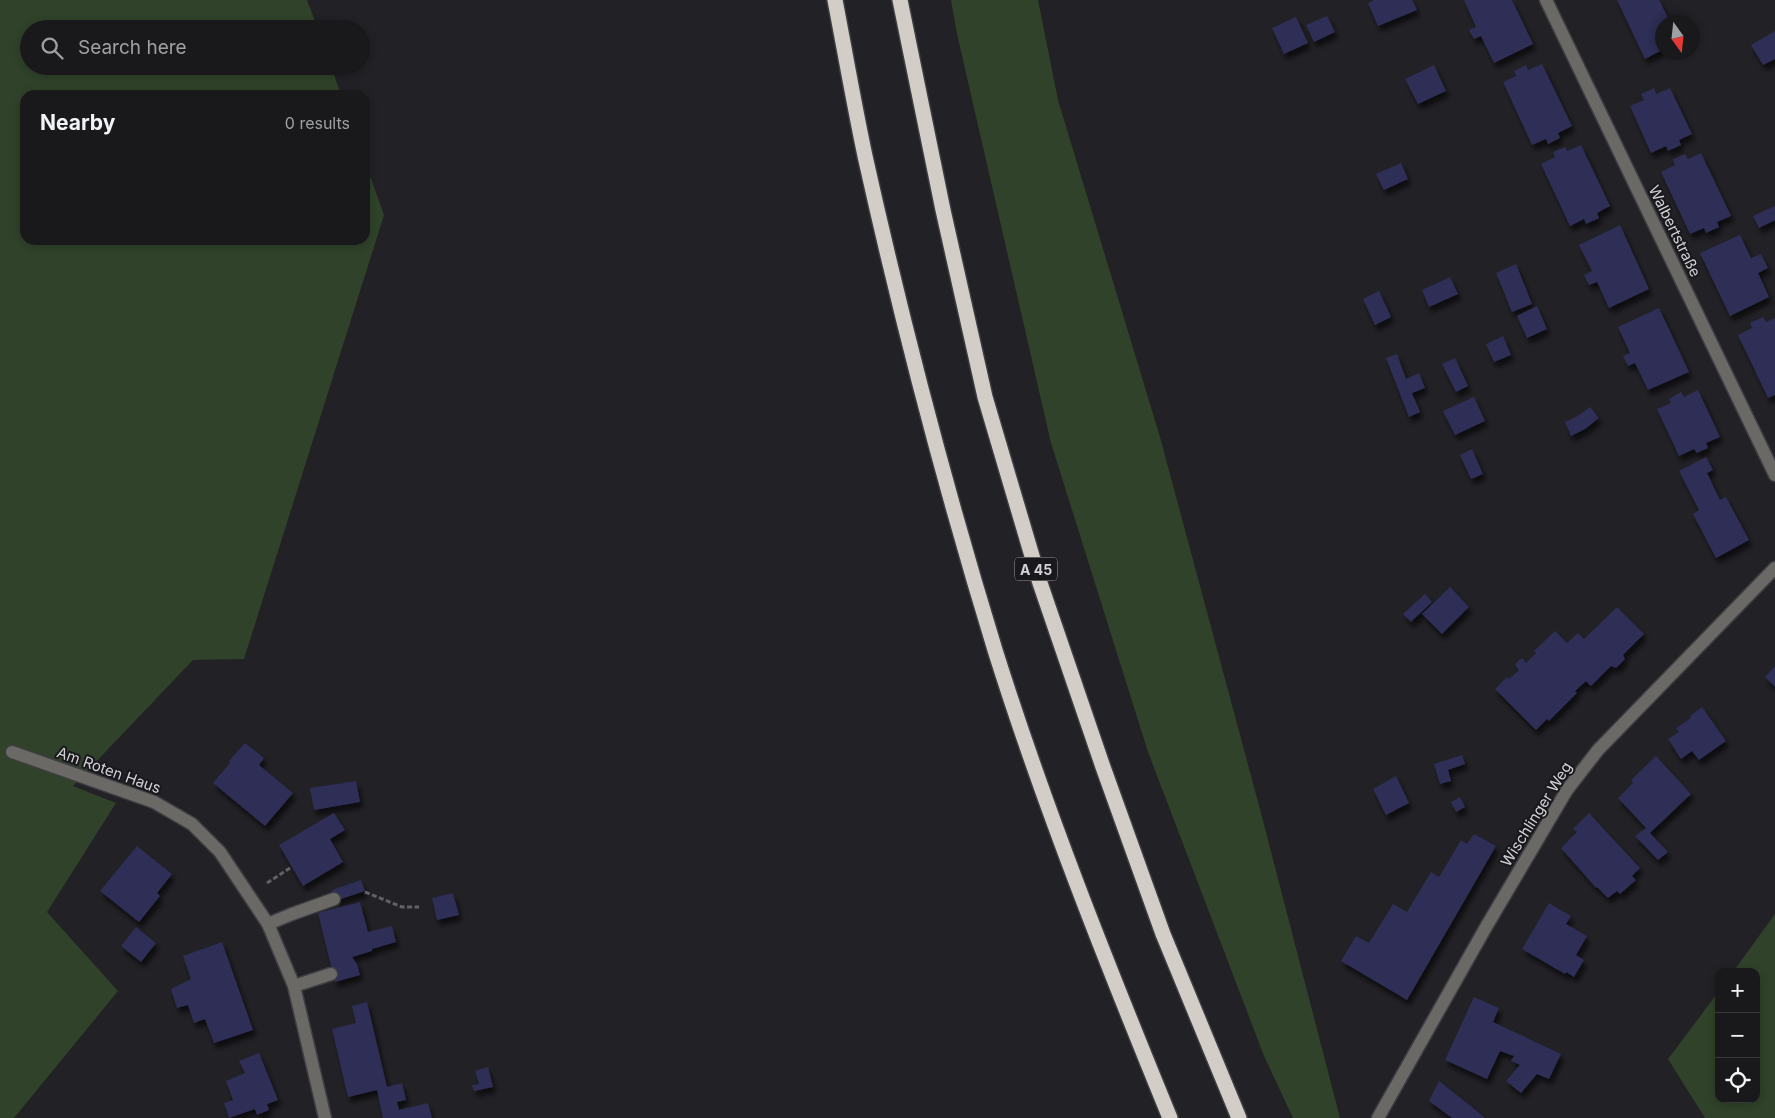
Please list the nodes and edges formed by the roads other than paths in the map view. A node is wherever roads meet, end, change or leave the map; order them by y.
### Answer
1 (835, 0) edge
2 (900, 0) edge
3 (1546, 0) edge
4 (1775, 476) edge
5 (1775, 568) edge
6 (12, 752) dead end
7 (334, 899) dead end
8 (268, 924) junction
9 (331, 974) dead end
10 (294, 986) junction
11 (325, 1118) edge
12 (1170, 1118) edge
13 (1239, 1118) edge
14 (1378, 1118) edge

1 - 12 highway
2 - 13 highway, A 45
3 - 4 street, Walbertstraße
5 - 14 street, Wischlinger Weg
6 - 8 street, Am Roten Haus
7 - 8 street
8 - 10 street, Am Roten Haus
9 - 10 street
10 - 11 street, Am Roten Haus

